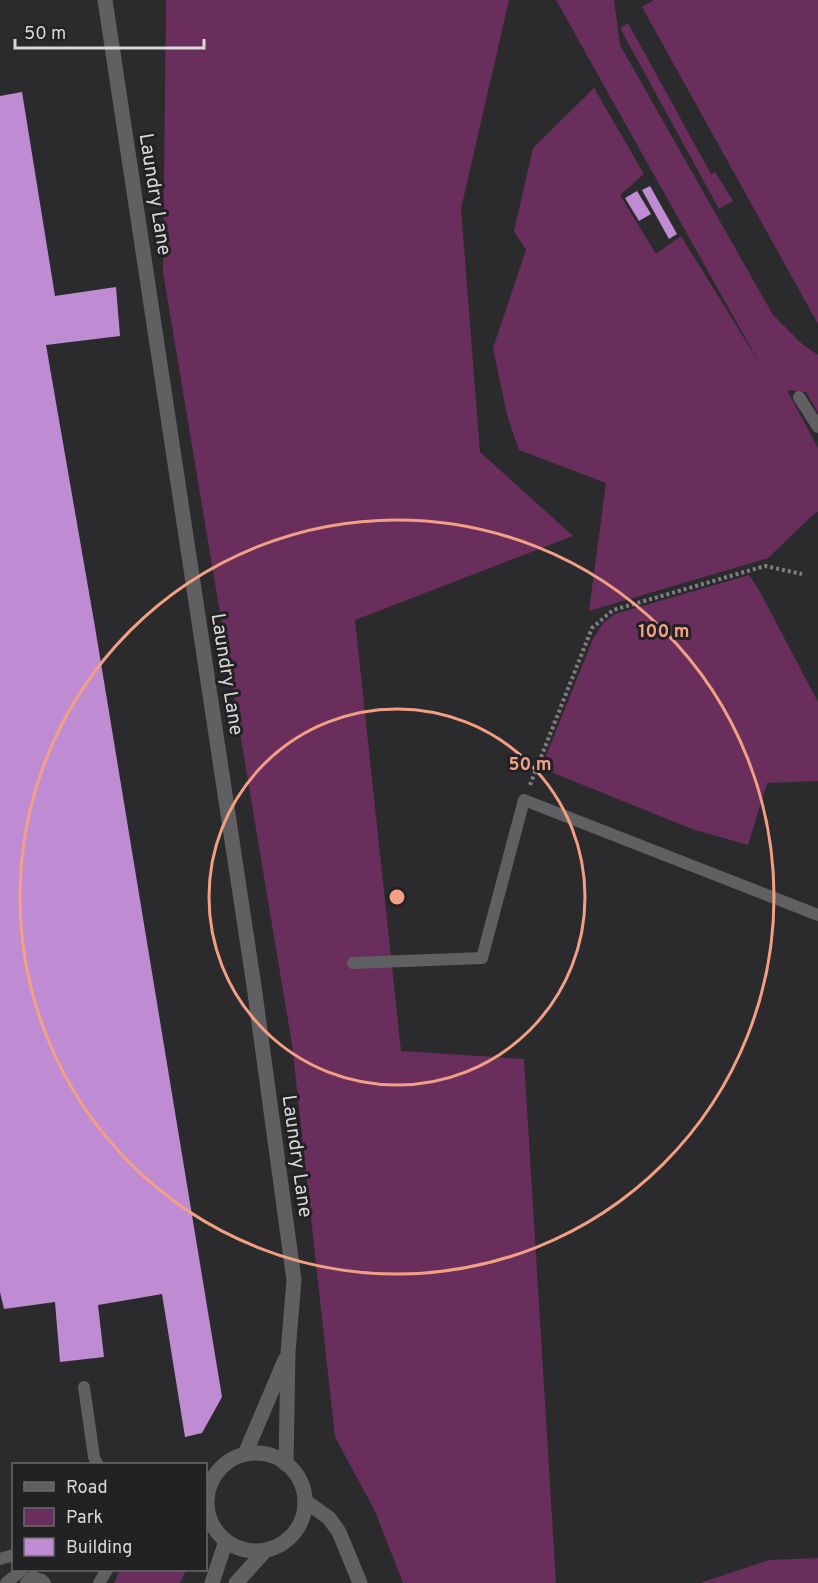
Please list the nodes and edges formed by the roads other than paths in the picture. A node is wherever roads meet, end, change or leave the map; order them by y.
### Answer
1 (106, 2) edge
2 (799, 397) dead end
3 (818, 427) edge
4 (818, 915) edge
5 (353, 963) dead end
6 (288, 1352) junction
7 (84, 1388) dead end
8 (245, 1455) junction
9 (97, 1463) edge
10 (286, 1464) junction
11 (207, 1491) edge
12 (304, 1502) junction
13 (208, 1521) edge
14 (226, 1541) junction
15 (266, 1550) junction
16 (20, 1571) edge
17 (6, 1583) edge
18 (26, 1583) edge
19 (45, 1583) edge
20 (212, 1583) edge
21 (236, 1583) edge
22 (360, 1583) edge

1 - 6 street, Laundry Lane
2 - 3 lane
4 - 5 lane
6 - 8 street, Laundry Lane
6 - 10 street, Laundry Lane
7 - 9 lane
8 - 10 street
8 - 11 street
10 - 12 street
11 - 13 street
12 - 15 street
12 - 22 street
13 - 14 street
14 - 15 street
14 - 20 street
15 - 21 street
16 - 17 lane
18 - 19 lane

